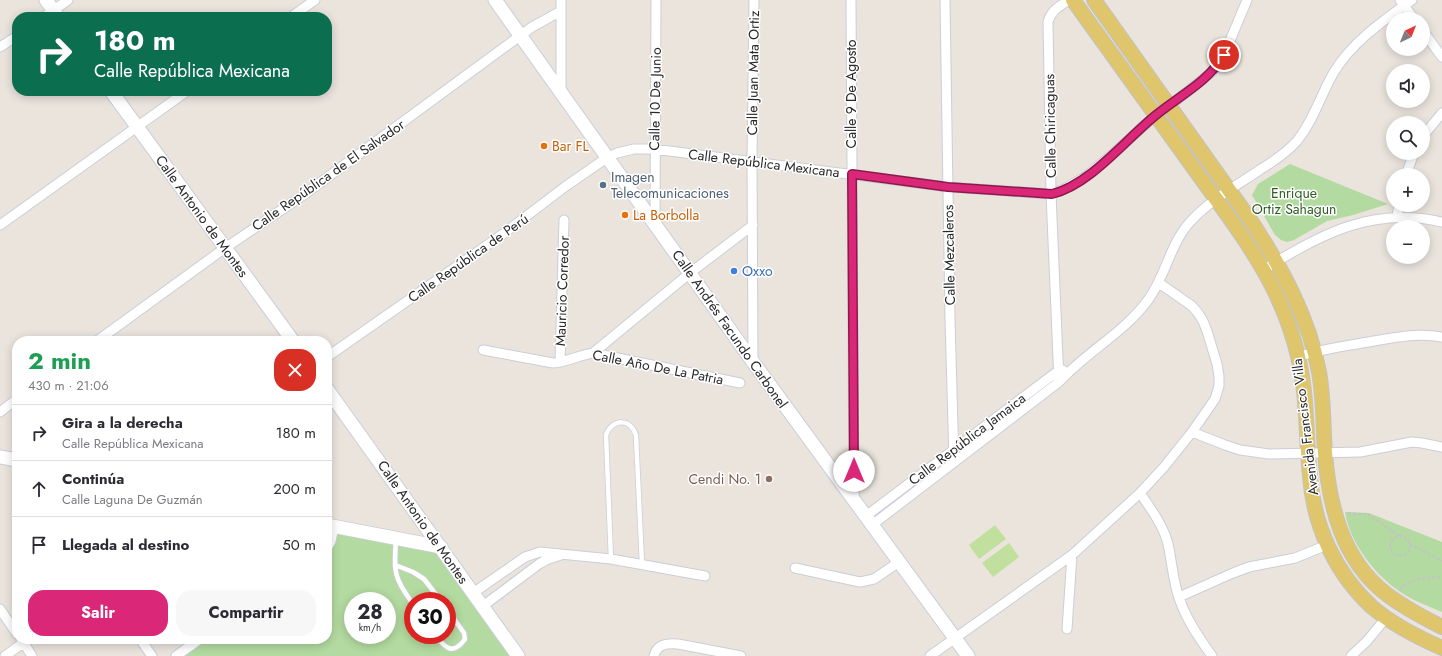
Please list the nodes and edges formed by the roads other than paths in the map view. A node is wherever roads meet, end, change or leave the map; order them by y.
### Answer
1 (68, 0) edge
2 (315, 0) edge
3 (495, 0) edge
4 (561, 0) edge
5 (656, 0) edge
6 (754, 0) edge
7 (850, 0) edge
8 (945, 0) edge
9 (1069, 0) edge
10 (1073, 0) edge
11 (1094, 0) edge
12 (1247, 0) edge
13 (1405, 2) edge
14 (50, 11) edge
15 (561, 11) junction
16 (298, 12) edge
17 (1410, 12) edge
18 (520, 35) junction
19 (12, 39) edge
20 (1430, 41) edge
21 (0, 47) edge
22 (1442, 57) edge
23 (561, 92) junction
24 (115, 96) edge
25 (180, 96) edge
26 (1169, 106) junction
27 (1442, 113) edge
28 (1156, 115) junction
29 (137, 127) junction
30 (1430, 128) edge
31 (654, 149) junction
32 (608, 157) junction
33 (752, 162) junction
34 (852, 174) junction
35 (948, 187) junction
36 (1229, 191) junction
37 (1052, 194) junction
38 (1216, 200) junction
39 (1398, 212) edge
40 (1397, 217) junction
41 (564, 220) dead end
42 (1442, 222) edge
43 (655, 223) junction
44 (0, 225) edge
45 (753, 225) junction
46 (225, 248) junction
47 (1276, 262) junction
48 (1263, 270) junction
49 (690, 273) junction
50 (1159, 283) junction
51 (104, 336) edge
52 (289, 336) edge
53 (1442, 337) edge
54 (483, 350) dead end
55 (1314, 351) junction
56 (594, 353) junction
57 (332, 354) edge
58 (1298, 357) junction
59 (560, 362) junction
60 (753, 362) junction
61 (1072, 368) junction
62 (1058, 371) junction
63 (1059, 382) junction
64 (740, 383) dead end
65 (332, 396) edge
66 (12, 403) edge
67 (0, 412) edge
68 (1192, 432) junction
69 (1442, 447) edge
70 (953, 449) junction
71 (1325, 453) junction
72 (1308, 454) junction
73 (0, 457) edge
74 (12, 459) edge
75 (954, 462) junction
76 (1140, 493) junction
77 (854, 501) junction
78 (869, 521) junction
79 (332, 525) edge
80 (396, 539) junction
81 (1327, 545) junction
82 (441, 547) junction
83 (565, 554) junction
84 (1072, 555) junction
85 (611, 559) junction
86 (899, 562) junction
87 (642, 564) junction
88 (395, 565) junction
89 (795, 568) dead end
90 (705, 576) dead end
91 (406, 592) edge
92 (434, 592) edge
93 (472, 593) junction
94 (1179, 597) junction
95 (483, 606) junction
96 (0, 609) edge
97 (1386, 618) junction
98 (456, 622) edge
99 (12, 627) edge
100 (1442, 627) edge
101 (1067, 629) dead end
102 (955, 639) junction
103 (19, 644) edge
104 (24, 644) edge
105 (144, 644) edge
106 (193, 644) edge
107 (442, 644) edge
108 (1442, 648) edge
109 (5, 656) edge
110 (32, 656) edge
111 (152, 656) edge
112 (176, 656) edge
113 (518, 656) edge
114 (654, 656) edge
115 (741, 656) edge
116 (930, 656) edge
117 (968, 656) edge
118 (1212, 656) edge
119 (1351, 656) edge

1 - 14 street
2 - 16 street
3 - 18 main road, Calle Andrés Facundo Carbonel
4 - 15 street
5 - 31 street, Calle 10 De Junio
6 - 33 street, Calle Juan Mata Ortiz
7 - 34 street, Calle 9 De Agosto
8 - 35 street, Calle Mezcaleros
9 - 37 street, Calle Chiricaguas
10 - 28 main road, Avenida Francisco Villa
11 - 26 main road, Avenida Francisco Villa
12 - 26 street, Calle República Mexicana
13 - 17 street
13 - 36 street, Calle República Jamaica
15 - 18 street, Calle República de El Salvador
15 - 23 street
18 - 23 main road, Calle Andrés Facundo Carbonel
18 - 46 street, Calle República de El Salvador
19 - 21 street
20 - 22 street
23 - 32 main road, Calle Andrés Facundo Carbonel
24 - 29 main road, Calle Antonio de Montes
25 - 29 street
26 - 28 street, Calle República Mexicana
26 - 36 main road, Avenida Francisco Villa
27 - 30 street
28 - 37 street, Calle República Mexicana
28 - 38 main road, Avenida Francisco Villa
29 - 44 street
29 - 46 main road, Calle Antonio de Montes
31 - 32 street, Calle República Mexicana
31 - 33 street, Calle República Mexicana
31 - 43 street, Calle 10 De Junio
32 - 43 main road, Calle Andrés Facundo Carbonel
32 - 57 street, Calle República de Perú
33 - 34 street, Calle República Mexicana
33 - 45 street, Calle Juan Mata Ortiz
34 - 35 street, Calle República Mexicana
34 - 77 street, Calle 9 De Agosto
35 - 37 street, Calle República Mexicana
35 - 70 street, Calle Mezcaleros
36 - 38 street, Calle República Jamaica
36 - 47 main road, Avenida Francisco Villa
37 - 62 street, Calle Chiricaguas
38 - 48 main road, Avenida Francisco Villa
38 - 50 street, Calle República Jamaica
39 - 40 street
40 - 42 street
40 - 47 street
41 - 59 street, Mauricio Corredor
43 - 49 main road, Calle Andrés Facundo Carbonel
45 - 49 street
45 - 60 street, Calle Juan Mata Ortiz
46 - 51 street, Calle República de El Salvador
46 - 52 main road, Calle Antonio de Montes
47 - 48 street
47 - 55 main road, Avenida Francisco Villa
48 - 58 main road, Avenida Francisco Villa
49 - 56 street
49 - 60 main road, Calle Andrés Facundo Carbonel
50 - 61 street, Calle República Jamaica
50 - 68 street
53 - 55 street
54 - 59 street, Calle Año De La Patria
55 - 58 street
55 - 71 main road, Avenida Francisco Villa
56 - 59 street, Calle Año De La Patria
56 - 64 street, Calle Año De La Patria
58 - 72 main road, Avenida Francisco Villa
60 - 77 main road, Calle Andrés Facundo Carbonel
61 - 62 street, Calle República Jamaica
61 - 63 street, Calle República Jamaica
62 - 63 street, Calle Chiricaguas
62 - 70 street, Calle República Jamaica
63 - 75 street, Calle República Jamaica
65 - 82 main road, Calle Antonio de Montes
66 - 67 street
68 - 72 street
68 - 76 street
69 - 71 street
70 - 75 street, Calle Mezcaleros
70 - 78 street, Calle República Jamaica
71 - 72 street
71 - 100 main road, Avenida Francisco Villa
72 - 81 main road, Avenida Francisco Villa
73 - 74 main road
75 - 78 street, Calle República Jamaica
76 - 84 street
76 - 94 street
77 - 78 main road, Calle Andrés Facundo Carbonel
78 - 86 main road, Calle Andrés Facundo Carbonel
79 - 80 main road
80 - 82 main road
80 - 88 lane
81 - 94 street
81 - 97 main road, Avenida Francisco Villa
82 - 93 main road, Calle Antonio de Montes
83 - 85 street
83 - 93 street
83 - 95 street
84 - 101 street
84 - 102 street
85 - 87 street
85 - 87 lane
86 - 89 street
86 - 102 main road, Calle Andrés Facundo Carbonel
87 - 90 street
88 - 91 lane
88 - 92 lane
93 - 95 main road, Calle Antonio de Montes
94 - 118 street
95 - 113 main road, Calle Antonio de Montes
96 - 99 street
97 - 108 main road, Avenida Francisco Villa
97 - 119 street
98 - 107 lane
102 - 116 street
102 - 117 main road, Calle Andrés Facundo Carbonel
103 - 109 street
104 - 110 street
105 - 111 street
106 - 112 street
114 - 115 street

